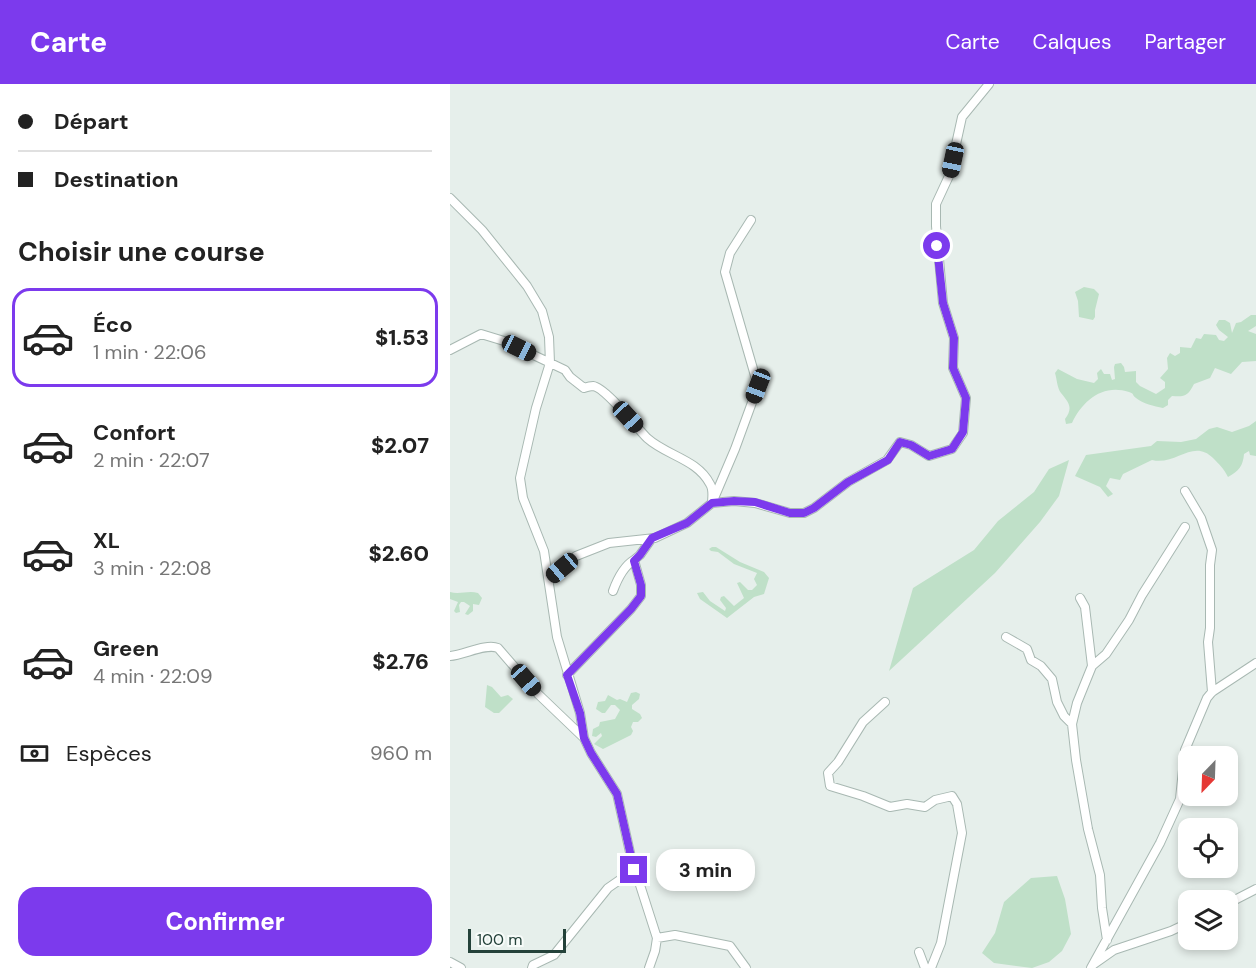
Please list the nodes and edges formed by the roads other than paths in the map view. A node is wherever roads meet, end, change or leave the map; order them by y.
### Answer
1 (989, 84) edge
2 (450, 198) edge
3 (750, 220) dead end
4 (450, 350) edge
5 (550, 363) junction
6 (1185, 491) dead end
7 (712, 503) junction
8 (1185, 527) dead end
9 (652, 538) junction
10 (634, 561) junction
11 (549, 580) junction
12 (613, 591) dead end
13 (1080, 597) dead end
14 (1006, 637) dead end
15 (450, 656) edge
16 (1256, 663) edge
17 (1092, 666) junction
18 (567, 675) junction
19 (1212, 692) junction
20 (885, 702) dead end
21 (1072, 724) junction
22 (584, 738) junction
23 (634, 870) junction
24 (1256, 889) edge
25 (1238, 898) edge
26 (1178, 928) edge
27 (657, 938) junction
28 (1107, 940) junction
29 (919, 952) dead end
30 (450, 962) edge
31 (1092, 967) edge
32 (461, 968) edge
33 (532, 968) edge
34 (649, 968) edge
35 (746, 968) edge
36 (925, 968) edge
37 (931, 968) edge

1 - 7 street
2 - 5 street
3 - 7 street
4 - 5 street
5 - 7 street
5 - 11 street
6 - 19 street
7 - 9 street
8 - 17 street
9 - 10 street
9 - 11 street
10 - 12 street
10 - 18 street
11 - 18 street
13 - 17 street
14 - 21 street
15 - 22 street
16 - 19 street
17 - 21 street
18 - 22 street
19 - 28 street
20 - 37 street
21 - 28 street
22 - 23 street
23 - 27 street
23 - 33 street
24 - 25 street
26 - 31 street
27 - 34 street
27 - 35 street
28 - 31 street
29 - 36 street
30 - 32 street

